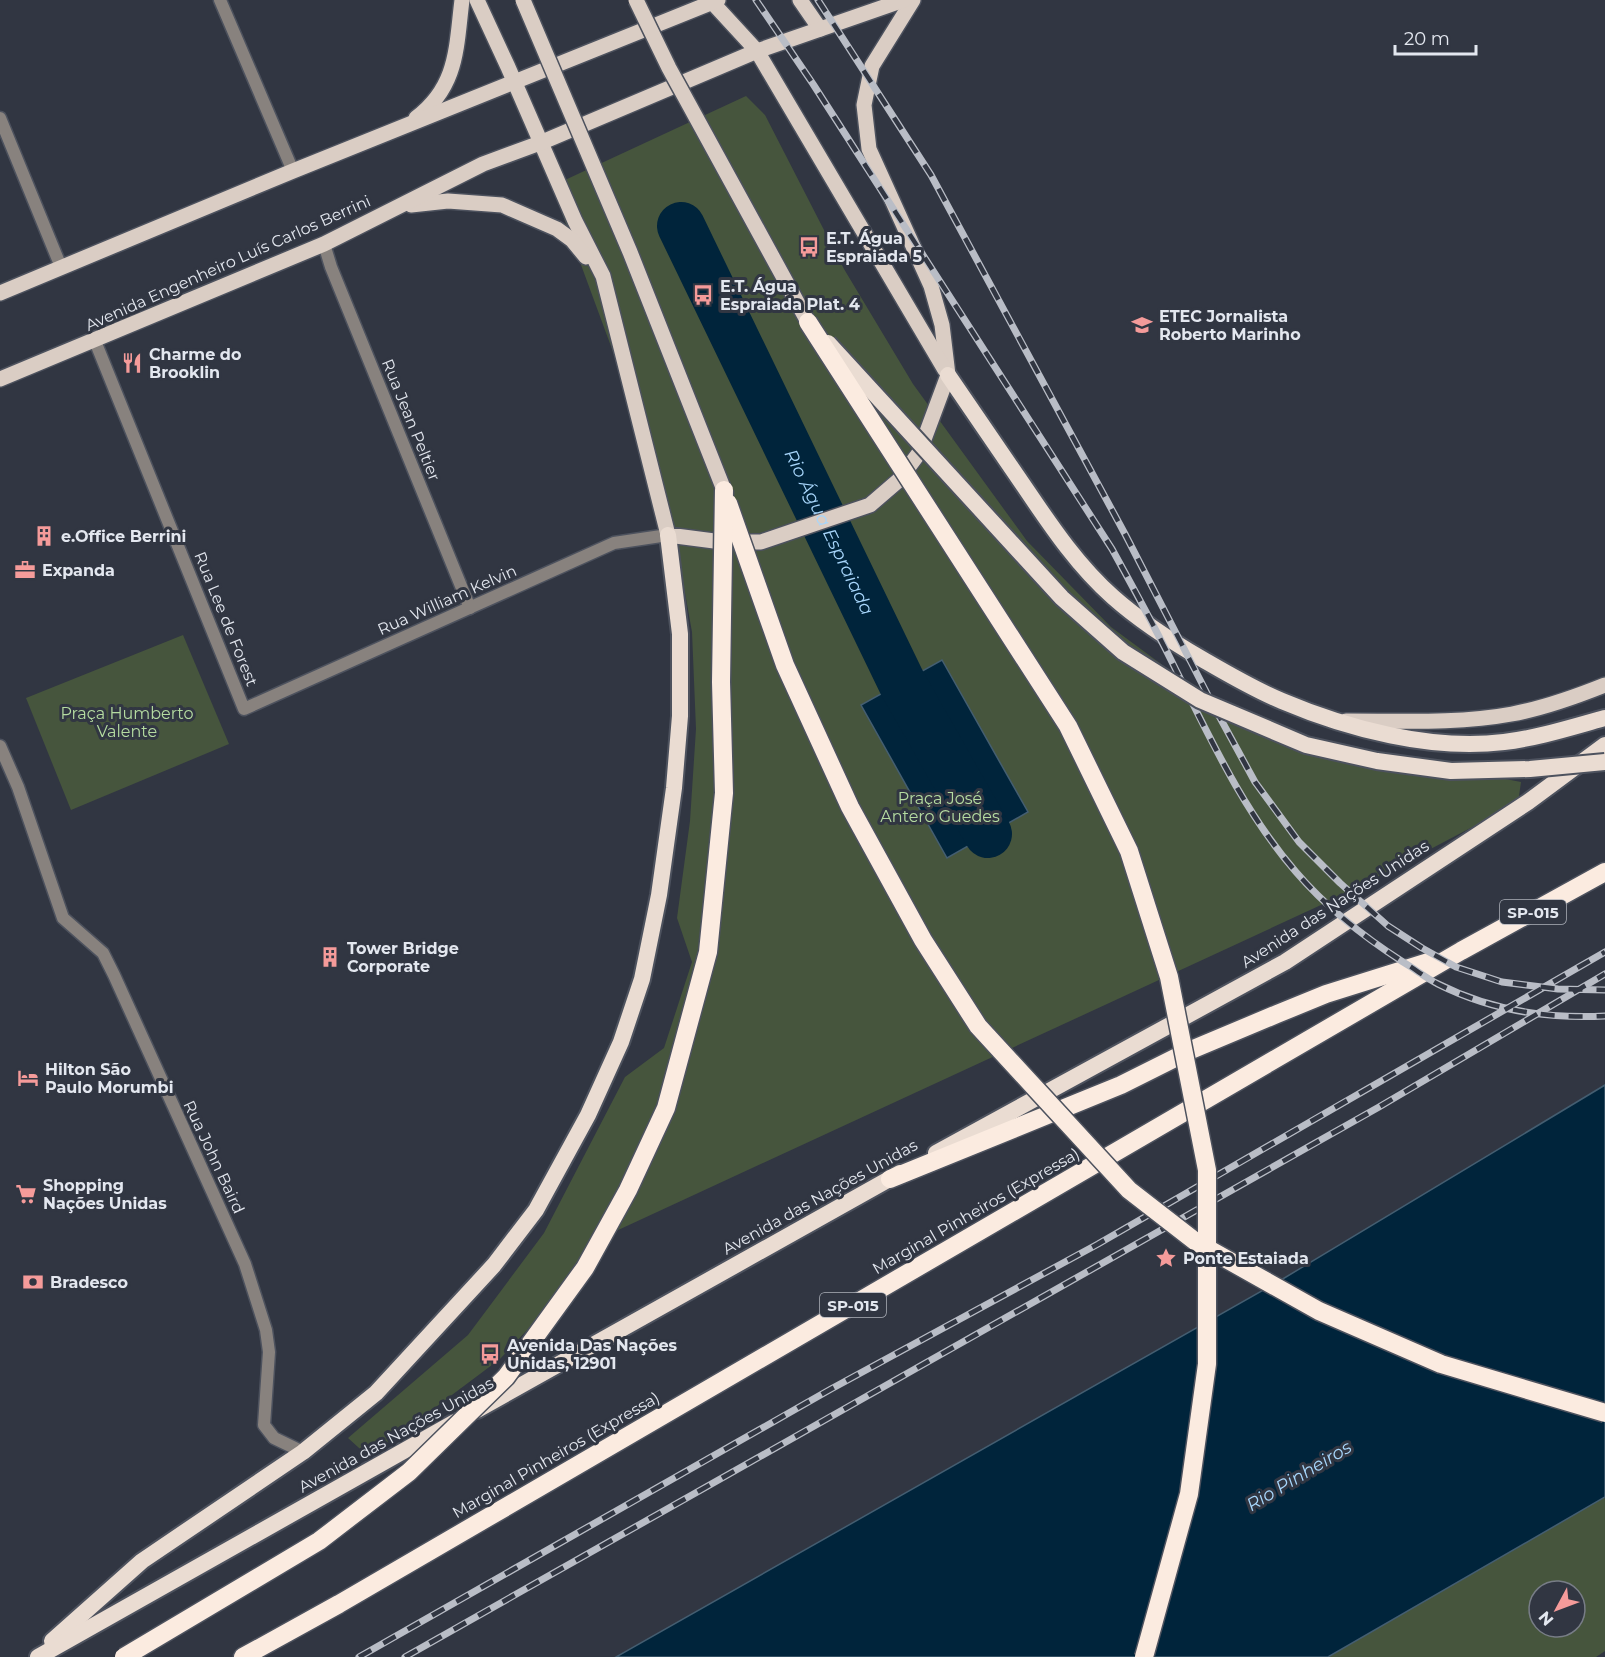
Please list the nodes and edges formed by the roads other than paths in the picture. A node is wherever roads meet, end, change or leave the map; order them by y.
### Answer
1 (220, 0) edge
2 (462, 0) edge
3 (477, 0) edge
4 (523, 0) edge
5 (636, 0) edge
6 (800, 0) edge
7 (904, 0) edge
8 (913, 0) edge
9 (714, 1) edge
10 (820, 29) junction
11 (758, 51) junction
12 (515, 83) junction
13 (0, 118) edge
14 (397, 131) junction
15 (540, 143) junction
16 (293, 171) junction
17 (402, 206) junction
18 (324, 244) junction
19 (62, 267) junction
20 (603, 276) junction
21 (0, 293) edge
22 (808, 322) junction
23 (94, 341) junction
24 (948, 375) junction
25 (0, 379) edge
26 (724, 490) junction
27 (668, 535) junction
28 (470, 608) junction
29 (1605, 685) edge
30 (244, 709) joint
31 (1605, 718) edge
32 (1335, 720) junction
33 (1605, 745) edge
34 (0, 746) edge
35 (1605, 762) edge
36 (1605, 872) edge
37 (1461, 951) junction
38 (890, 1179) junction
39 (1605, 1413) edge
40 (303, 1452) junction
41 (36, 1657) edge
42 (124, 1657) edge
43 (243, 1657) edge
44 (1144, 1657) edge

1 - 16 street
2 - 14 main road
3 - 12 main road
4 - 26 main road, bridge
5 - 22 main road, bridge
6 - 10 main road
7 - 10 main road, Avenida Engenheiro Luís Carlos Berrini
8 - 24 main road
9 - 11 main road
9 - 12 main road
10 - 11 main road, Avenida Engenheiro Luís Carlos Berrini
11 - 15 main road, Avenida Engenheiro Luís Carlos Berrini
11 - 24 main road
12 - 14 main road
12 - 15 main road
13 - 19 street
14 - 16 main road
15 - 17 main road, Avenida Engenheiro Luís Carlos Berrini
15 - 20 main road
16 - 19 main road
17 - 18 main road, Avenida Engenheiro Luís Carlos Berrini
17 - 20 main road
18 - 23 main road, Avenida Engenheiro Luís Carlos Berrini
18 - 28 street, Rua Jean Peltier
19 - 21 main road
20 - 27 main road
22 - 35 highway, bridge
22 - 44 highway, bridge
23 - 25 main road, Avenida Engenheiro Luís Carlos Berrini
23 - 30 street, Rua Lee de Forest
24 - 27 main road
24 - 32 highway
26 - 39 highway, bridge
26 - 42 highway, bridge
27 - 28 street, Rua William Kelvin
27 - 40 highway
28 - 30 street, Rua William Kelvin
29 - 32 main road
31 - 32 highway
33 - 38 highway, Avenida das Nações Unidas
34 - 40 street, Rua John Baird
36 - 37 highway, Marginal Pinheiros (Expressa) / SP-015
37 - 38 highway
37 - 43 highway, Marginal Pinheiros (Expressa) / SP-015
38 - 41 highway, Avenida das Nações Unidas
40 - 41 highway

